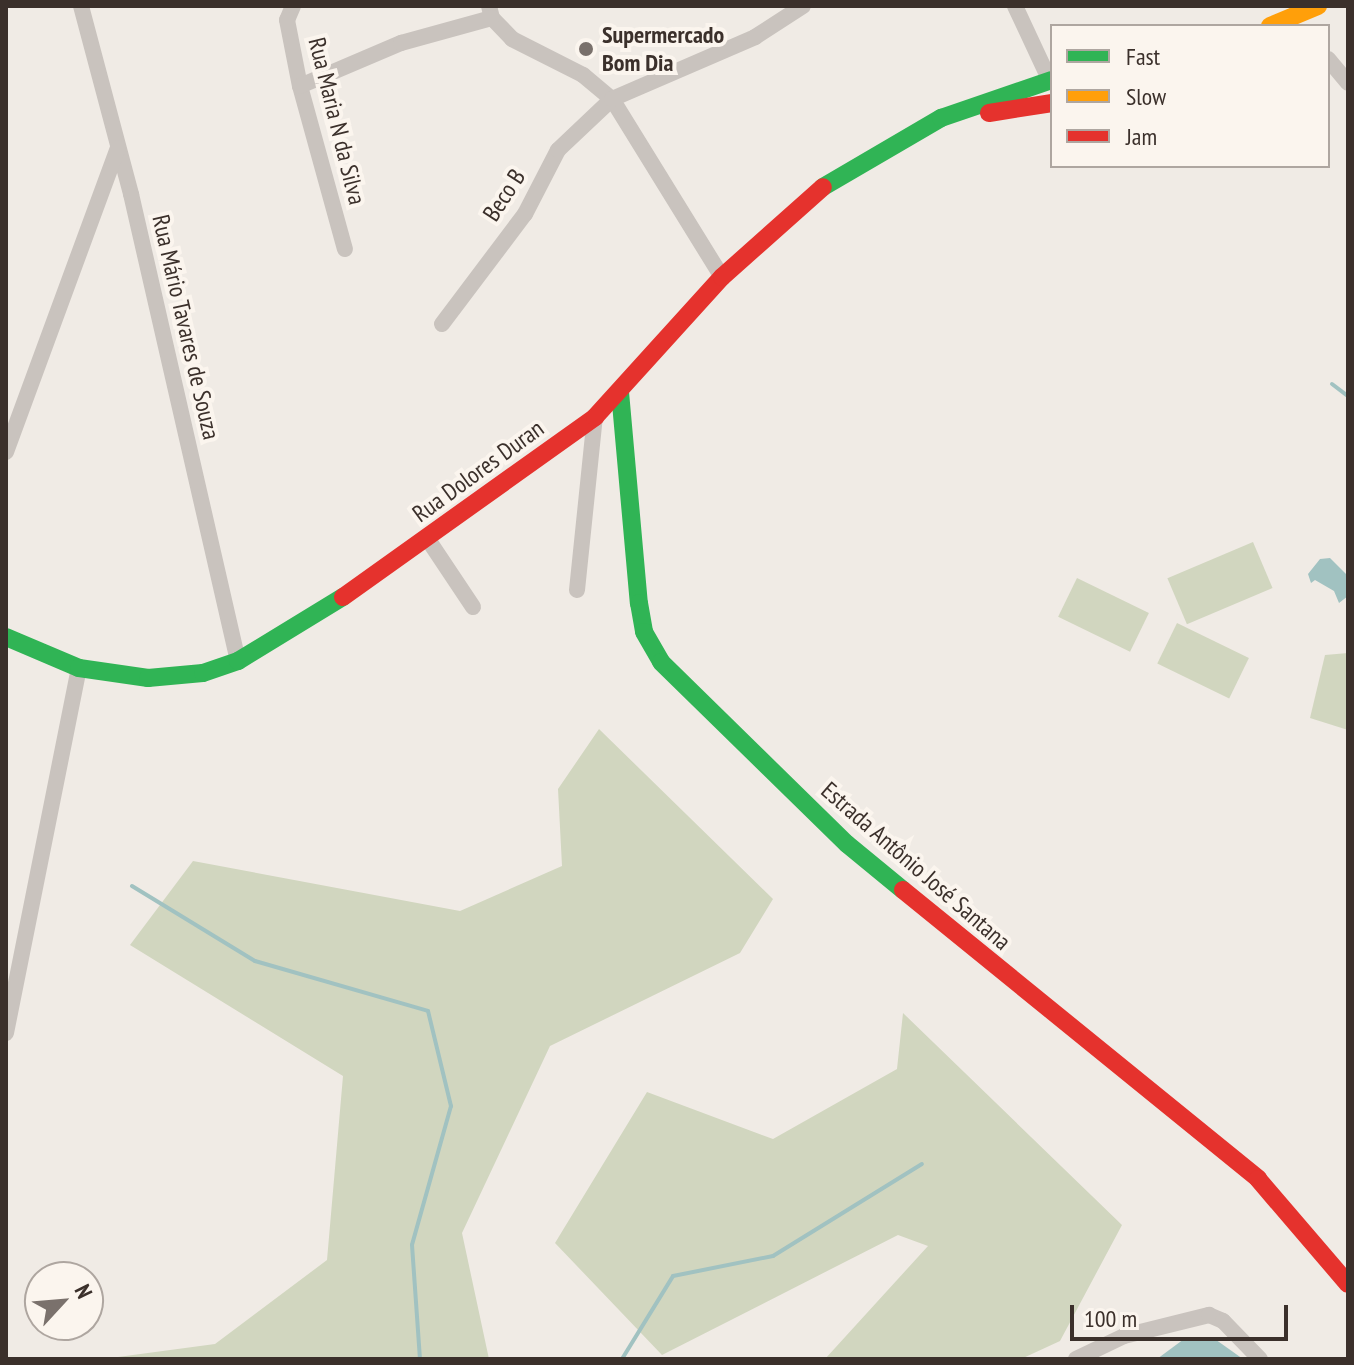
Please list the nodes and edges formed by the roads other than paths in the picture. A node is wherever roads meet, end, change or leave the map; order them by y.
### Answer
1 (81, 6) edge
2 (293, 6) edge
3 (803, 6) edge
4 (1015, 6) edge
5 (1318, 6) edge
6 (490, 12) edge
7 (1303, 21) edge
8 (1283, 24) edge
9 (1330, 61) edge
10 (1050, 79) edge
11 (1050, 81) edge
12 (1050, 82) edge
13 (1348, 83) edge
14 (300, 86) junction
15 (612, 99) junction
16 (1050, 102) edge
17 (1050, 104) edge
18 (906, 139) junction
19 (118, 148) junction
20 (345, 249) dead end
21 (722, 277) junction
22 (442, 324) dead end
23 (620, 392) junction
24 (595, 417) junction
25 (6, 452) edge
26 (427, 538) junction
27 (577, 590) dead end
28 (473, 607) dead end
29 (6, 637) edge
30 (238, 661) junction
31 (79, 668) junction
32 (6, 1033) edge
33 (1348, 1284) edge
34 (1076, 1359) edge
35 (1260, 1359) edge

1 - 19 street, Rua Mário Tavares de Souza
2 - 14 street, Rua Maria N da Silva
3 - 15 street, Beco B
4 - 10 street
5 - 7 street
6 - 14 street
6 - 15 street
7 - 8 street
9 - 13 street
11 - 18 street, Rua Dolores Duran
12 - 16 street
14 - 20 street, Rua Maria N da Silva
15 - 21 street
15 - 22 street, Beco B
17 - 18 street, Rua Dolores Duran
18 - 21 street, Rua Dolores Duran
19 - 25 street
19 - 30 street, Rua Mário Tavares de Souza
21 - 23 street, Rua Dolores Duran
23 - 24 street, Rua Dolores Duran
23 - 33 street, Estrada Antônio José Santana
24 - 26 street, Rua Dolores Duran
24 - 27 street
26 - 28 street
26 - 30 street, Rua Dolores Duran
29 - 31 street, Rua Dolores Duran
30 - 31 street, Rua Dolores Duran
31 - 32 street
34 - 35 street

